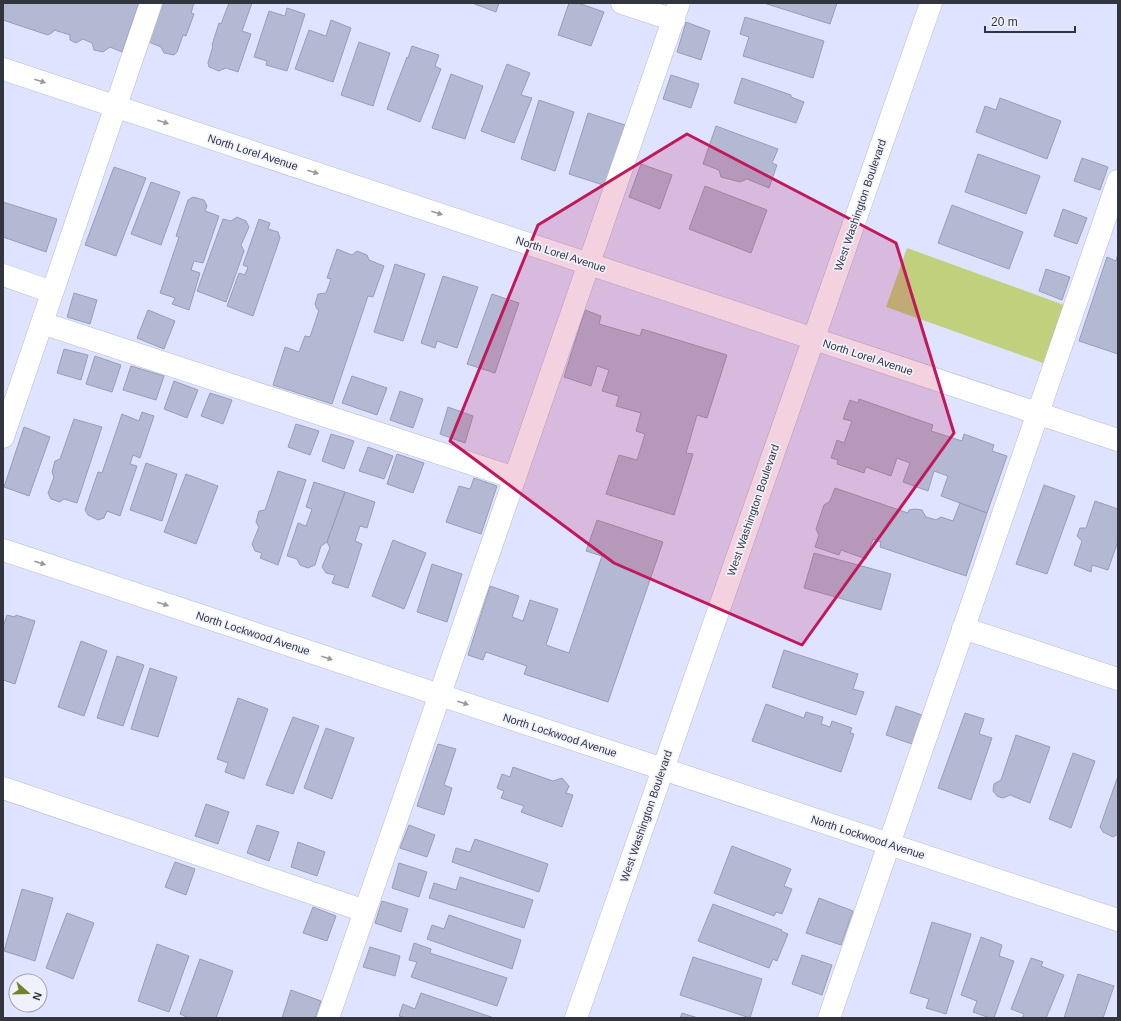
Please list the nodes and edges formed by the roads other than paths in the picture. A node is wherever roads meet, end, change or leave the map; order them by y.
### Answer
1 (151, 3) edge
2 (622, 3) edge
3 (931, 3) edge
4 (676, 12) edge
5 (3, 69) edge
6 (116, 106) junction
7 (1118, 181) edge
8 (589, 264) junction
9 (3, 275) edge
10 (52, 292) junction
11 (42, 323) junction
12 (813, 338) junction
13 (1037, 413) junction
14 (3, 437) edge
15 (1118, 440) edge
16 (515, 478) junction
17 (3, 550) edge
18 (963, 628) junction
19 (1118, 680) edge
20 (440, 695) junction
21 (663, 769) junction
22 (3, 788) edge
23 (889, 844) junction
24 (365, 910) junction
25 (1118, 920) edge
26 (328, 1018) edge
27 (576, 1018) edge
28 (829, 1018) edge

1 - 6 street
2 - 4 street
3 - 12 street, West Washington Boulevard
4 - 8 street
5 -> 6 street, North Lorel Avenue
6 -> 8 street, North Lorel Avenue
6 - 10 street
7 - 13 street
8 - 12 street, North Lorel Avenue
8 - 16 street
9 - 10 street
10 - 11 street
11 - 14 street
11 - 16 street
12 - 13 street, North Lorel Avenue
12 - 21 street, West Washington Boulevard
13 - 15 street, North Lorel Avenue
13 - 18 street
16 - 20 street
17 -> 20 street, North Lockwood Avenue
18 - 19 street
18 - 23 street
20 -> 21 street, North Lockwood Avenue
20 - 24 street
21 - 23 street, North Lockwood Avenue
21 - 27 street, West Washington Boulevard
22 - 24 street
23 - 25 street, North Lockwood Avenue
23 - 28 street
24 - 26 street

